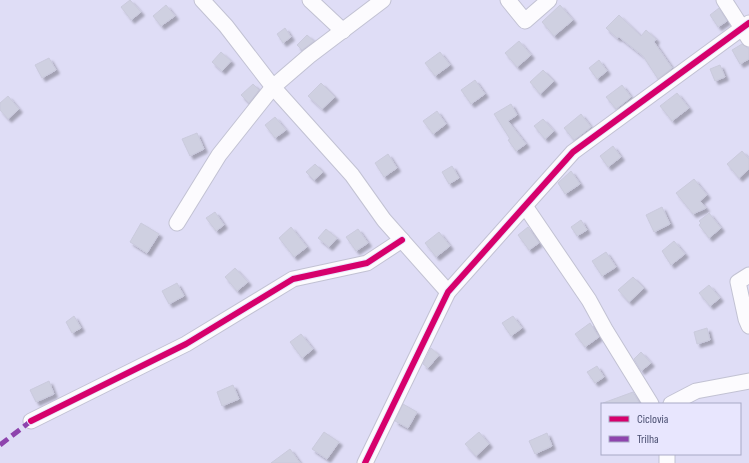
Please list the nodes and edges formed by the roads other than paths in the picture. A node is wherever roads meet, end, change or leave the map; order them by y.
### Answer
1 (202, 0) edge
2 (310, 0) edge
3 (383, 0) edge
4 (508, 0) edge
5 (549, 0) edge
6 (724, 0) edge
7 (747, 30) edge
8 (343, 31) junction
9 (272, 87) junction
10 (525, 206) junction
11 (178, 223) dead end
12 (402, 240) junction
13 (749, 275) edge
14 (448, 292) junction
15 (749, 326) edge
16 (749, 381) edge
17 (650, 403) edge
18 (673, 403) edge
19 (31, 421) dead end
20 (365, 463) edge

1 - 9 street
2 - 8 street
3 - 8 street
4 - 5 street
6 - 7 street
7 - 10 street
8 - 9 street
9 - 11 street
9 - 12 street
10 - 14 street
10 - 17 street
12 - 14 street
12 - 19 street
13 - 15 street
14 - 20 street
16 - 18 street

